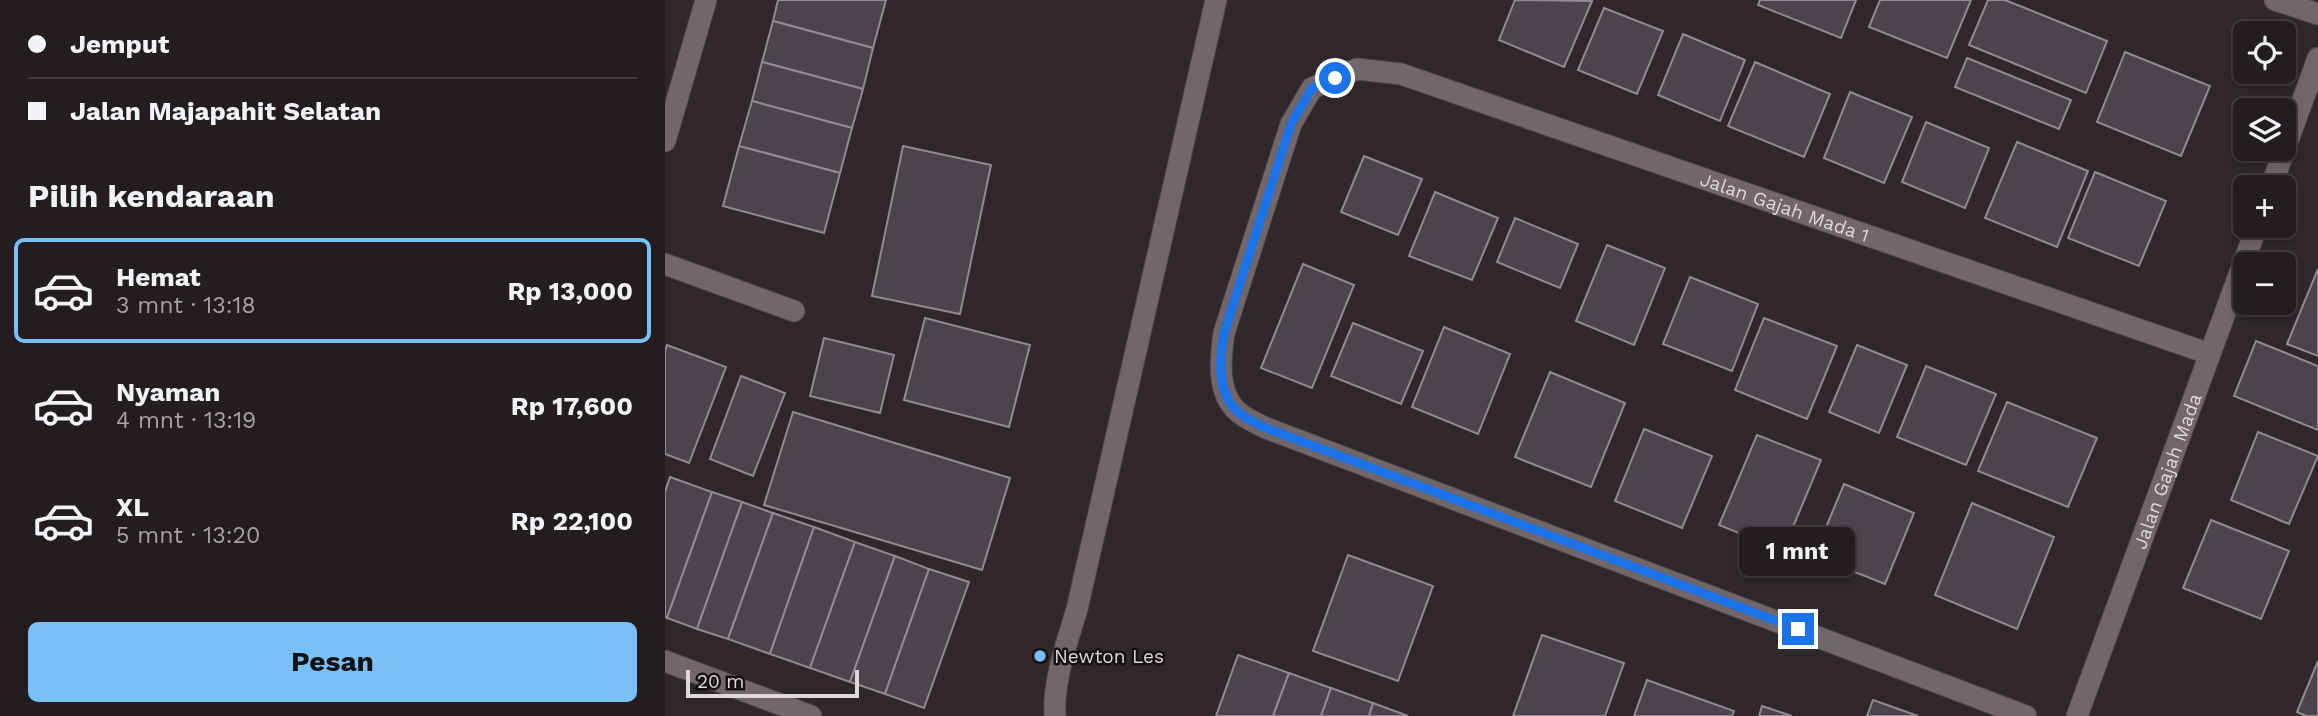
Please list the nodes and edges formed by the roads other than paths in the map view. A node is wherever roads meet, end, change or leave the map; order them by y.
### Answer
1 (706, 0) edge
2 (1216, 0) edge
3 (2275, 0) edge
4 (2318, 14) edge
5 (2318, 58) edge
6 (665, 141) edge
7 (2275, 175) edge
8 (2253, 238) edge
9 (665, 264) edge
10 (794, 311) dead end
11 (2210, 354) junction
12 (665, 661) edge
13 (1051, 711) edge
14 (811, 716) edge
15 (2025, 716) edge
16 (2077, 716) edge

1 - 6 street
2 - 13 street
3 - 4 street
5 - 7 street
8 - 11 street, Jalan Gajah Mada
9 - 10 street
11 - 15 street, Jalan Gajah Mada 1
11 - 16 street, Jalan Gajah Mada
12 - 14 street

